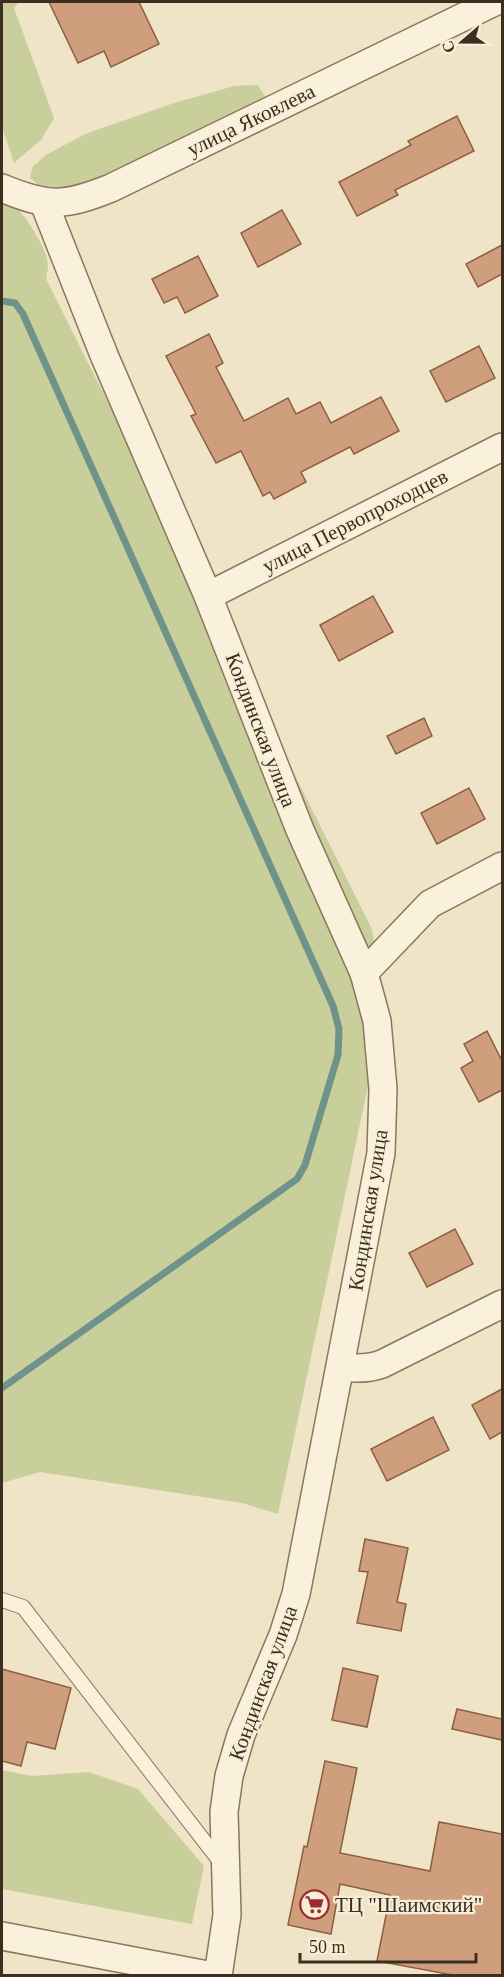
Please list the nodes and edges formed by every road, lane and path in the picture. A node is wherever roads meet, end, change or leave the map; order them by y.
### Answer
1 (494, 2) edge
2 (2, 188) edge
3 (44, 203) junction
4 (502, 447) edge
5 (208, 596) junction
6 (502, 866) edge
7 (364, 973) junction
8 (502, 1304) edge
9 (341, 1367) junction
10 (2, 1600) edge
11 (225, 1868) junction
12 (2, 1936) edge
13 (213, 1976) edge
14 (218, 1976) edge

1 - 3 street, улица Яковлева
2 - 3 street, улица Яковлева
3 - 5 street, Кондинская улица
4 - 5 street, улица Первопроходцев
5 - 7 street, Кондинская улица
6 - 7 street
7 - 9 street, Кондинская улица
8 - 9 street
9 - 11 street, Кондинская улица
10 - 11 lane
11 - 14 street, Кондинская улица
12 - 13 street

